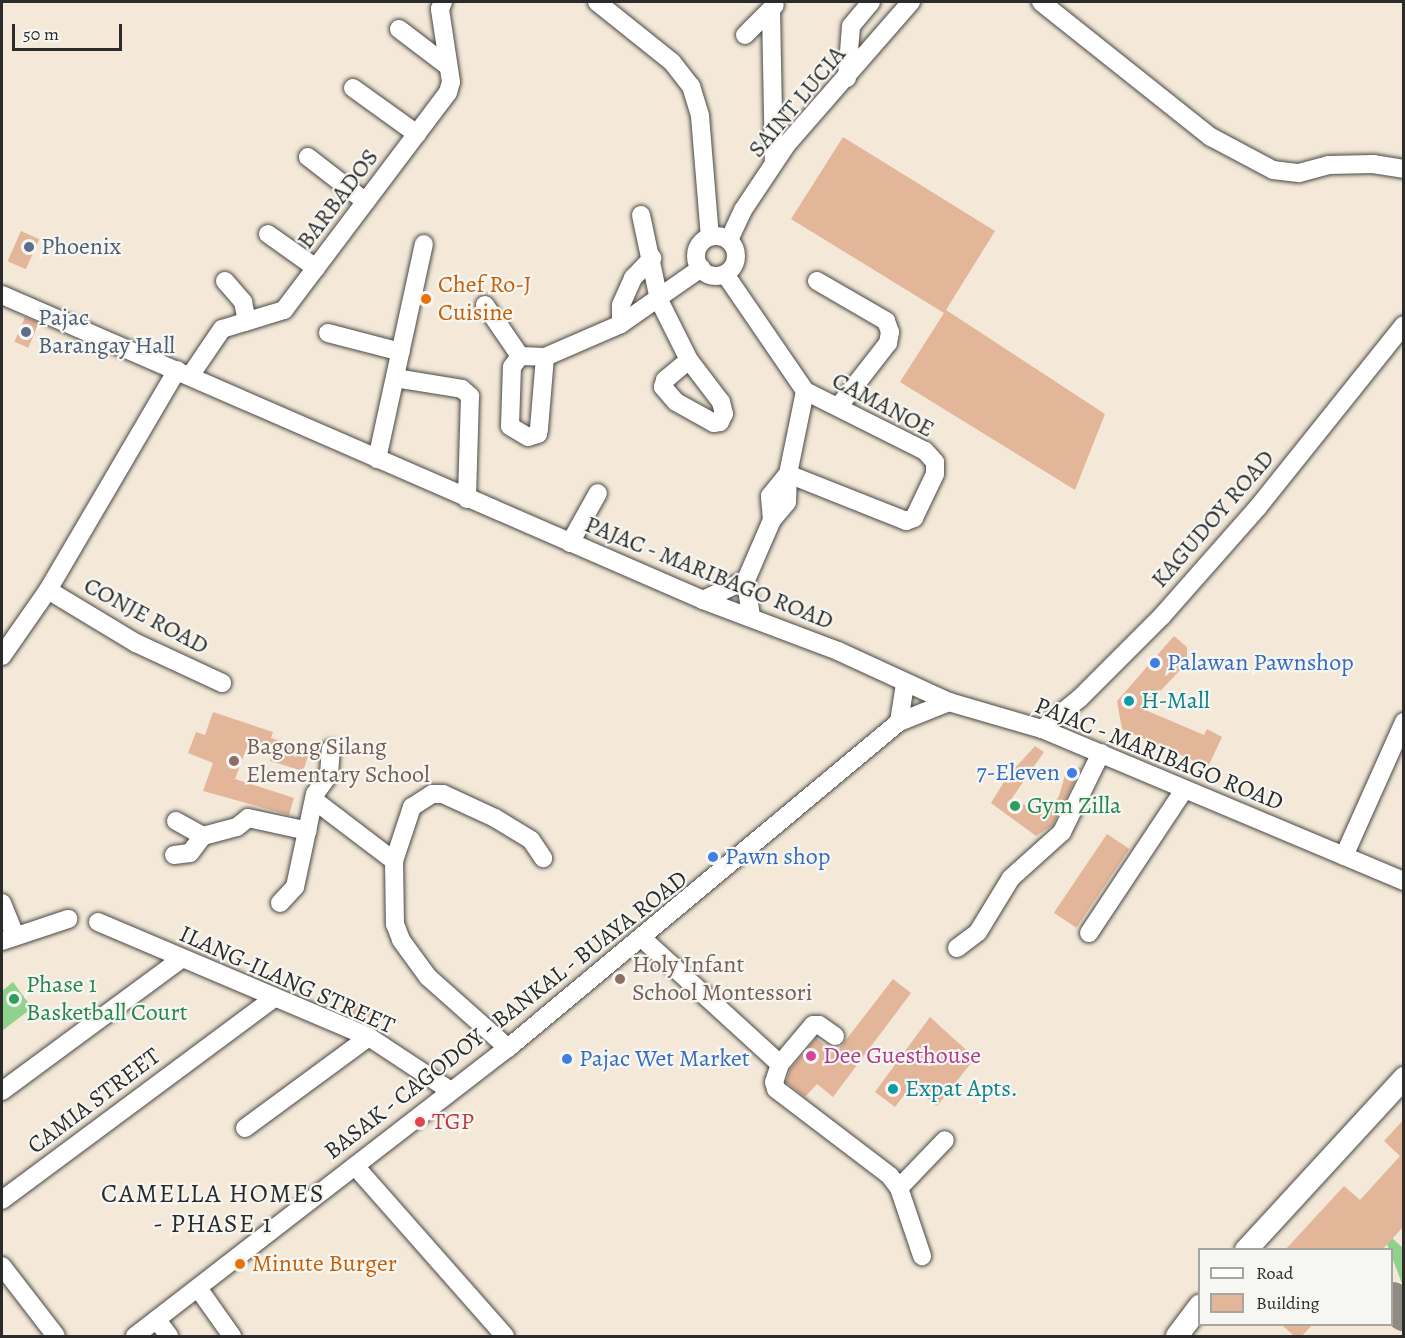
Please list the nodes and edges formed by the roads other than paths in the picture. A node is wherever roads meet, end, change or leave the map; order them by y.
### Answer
1 (443, 2) edge
2 (597, 2) edge
3 (871, 2) edge
4 (911, 2) edge
5 (1041, 2) edge
6 (775, 6) edge
7 (399, 29) dead end
8 (745, 35) dead end
9 (445, 64) junction
10 (847, 78) junction
11 (353, 88) dead end
12 (417, 134) junction
13 (308, 157) dead end
14 (774, 162) junction
15 (1404, 169) edge
16 (366, 202) junction
17 (641, 214) dead end
18 (268, 234) dead end
19 (710, 237) junction
20 (729, 240) junction
21 (424, 244) dead end
22 (652, 258) junction
23 (316, 268) junction
24 (700, 268) junction
25 (725, 274) junction
26 (225, 281) dead end
27 (817, 281) dead end
28 (2, 295) edge
29 (659, 300) junction
30 (485, 304) dead end
31 (247, 321) junction
32 (621, 324) junction
33 (1404, 325) edge
34 (328, 333) dead end
35 (401, 352) junction
36 (520, 356) junction
37 (545, 357) junction
38 (689, 360) dead end
39 (184, 373) junction
40 (395, 378) junction
41 (805, 390) junction
42 (839, 406) junction
43 (377, 459) junction
44 (788, 474) junction
45 (598, 493) dead end
46 (467, 500) junction
47 (570, 543) junction
48 (746, 580) junction
49 (48, 590) junction
50 (703, 600) junction
51 (751, 617) junction
52 (2, 656) edge
53 (222, 683) dead end
54 (905, 683) junction
55 (949, 702) junction
56 (899, 722) junction
57 (1404, 722) edge
58 (1042, 729) junction
59 (331, 749) dead end
60 (1101, 753) junction
61 (1184, 790) junction
62 (314, 800) junction
63 (176, 821) dead end
64 (308, 831) junction
65 (202, 836) junction
66 (174, 855) dead end
67 (1344, 856) junction
68 (543, 858) dead end
69 (394, 861) junction
70 (1404, 881) edge
71 (2, 903) edge
72 (280, 903) dead end
73 (68, 919) dead end
74 (98, 922) dead end
75 (1089, 933) dead end
76 (8, 938) edge
77 (643, 939) junction
78 (957, 948) dead end
79 (180, 959) junction
80 (274, 998) junction
81 (835, 1036) dead end
82 (369, 1037) junction
83 (508, 1048) junction
84 (780, 1064) junction
85 (1404, 1078) edge
86 (2, 1091) edge
87 (451, 1091) junction
88 (245, 1128) dead end
89 (945, 1140) dead end
90 (355, 1166) junction
91 (899, 1188) junction
92 (2, 1200) edge
93 (1248, 1248) edge
94 (922, 1256) dead end
95 (2, 1266) edge
96 (198, 1288) junction
97 (1198, 1309) edge
98 (157, 1320) junction
99 (56, 1336) edge
100 (135, 1336) edge
101 (169, 1336) edge
102 (232, 1336) edge
103 (505, 1336) edge
104 (1177, 1336) edge

1 - 9 street, BARBADOS
2 - 19 street
3 - 10 street
4 - 10 street, SAINT LUCIA
5 - 15 street
6 - 8 street
6 - 14 street
7 - 9 street
9 - 12 street, BARBADOS
10 - 14 street, SAINT LUCIA
11 - 12 street
12 - 16 street, BARBADOS
13 - 16 street
14 - 20 street, SAINT LUCIA
16 - 23 street, BARBADOS
17 - 22 street
18 - 23 street
19 - 20 street
19 - 24 street
20 - 25 street
21 - 35 street
22 - 29 street
22 - 32 street
23 - 31 street, BARBADOS
24 - 25 street
24 - 29 street
25 - 41 street
26 - 31 street
27 - 42 street
28 - 39 street, PAJAC - MARIBAGO ROAD
29 - 32 street
29 - 38 street
30 - 36 street
31 - 39 street, BARBADOS
32 - 37 street
33 - 58 street, KAGUDOY ROAD
34 - 35 street
35 - 40 street
36 - 37 street
36 - 37 street
39 - 43 street, PAJAC - MARIBAGO ROAD
39 - 49 street, BARBADOS
40 - 43 street
40 - 46 street
41 - 42 street, CAMANOE
41 - 44 street, CAMANOE
42 - 44 street, CAMANOE
43 - 46 street, PAJAC - MARIBAGO ROAD
44 - 48 street
45 - 47 street
46 - 47 street, PAJAC - MARIBAGO ROAD
47 - 50 street, PAJAC - MARIBAGO ROAD
48 - 50 street
48 - 51 street
49 - 52 street, BARBADOS
49 - 53 street, CONJE ROAD
50 - 51 street, PAJAC - MARIBAGO ROAD
51 - 54 street, PAJAC - MARIBAGO ROAD
54 - 55 street, PAJAC - MARIBAGO ROAD
54 - 56 street
55 - 56 street, BASAK - CAGODOY - BANKAL - BUAYA ROAD
55 - 58 street, PAJAC - MARIBAGO ROAD
56 - 77 street, BASAK - CAGODOY - BANKAL - BUAYA ROAD
57 - 67 street
58 - 60 street, PAJAC - MARIBAGO ROAD
59 - 62 street
60 - 61 street, PAJAC - MARIBAGO ROAD
60 - 78 street
61 - 67 street, PAJAC - MARIBAGO ROAD
61 - 75 street
62 - 64 street
62 - 69 street
63 - 65 street
64 - 65 street
64 - 72 street
65 - 66 street
67 - 70 street, PAJAC - MARIBAGO ROAD
68 - 69 street
69 - 83 street
71 - 76 street
73 - 76 street
74 - 79 street, ILANG-ILANG STREET
77 - 83 street, BASAK - CAGODOY - BANKAL - BUAYA ROAD
77 - 84 street
79 - 80 street, ILANG-ILANG STREET
79 - 86 street
80 - 82 street, ILANG-ILANG STREET
80 - 92 street, CAMIA STREET
81 - 84 street
82 - 87 street, ILANG-ILANG STREET
82 - 88 street
83 - 87 street, BASAK - CAGODOY - BANKAL - BUAYA ROAD
84 - 91 street
85 - 93 main road
87 - 90 street, BASAK - CAGODOY - BANKAL - BUAYA ROAD
89 - 91 street
90 - 96 street, BASAK - CAGODOY - BANKAL - BUAYA ROAD
90 - 103 street
91 - 94 street
95 - 99 street
96 - 98 street, BASAK - CAGODOY - BANKAL - BUAYA ROAD
96 - 102 street
97 - 104 main road
98 - 100 street, BASAK - CAGODOY - BANKAL - BUAYA ROAD
98 - 101 street

